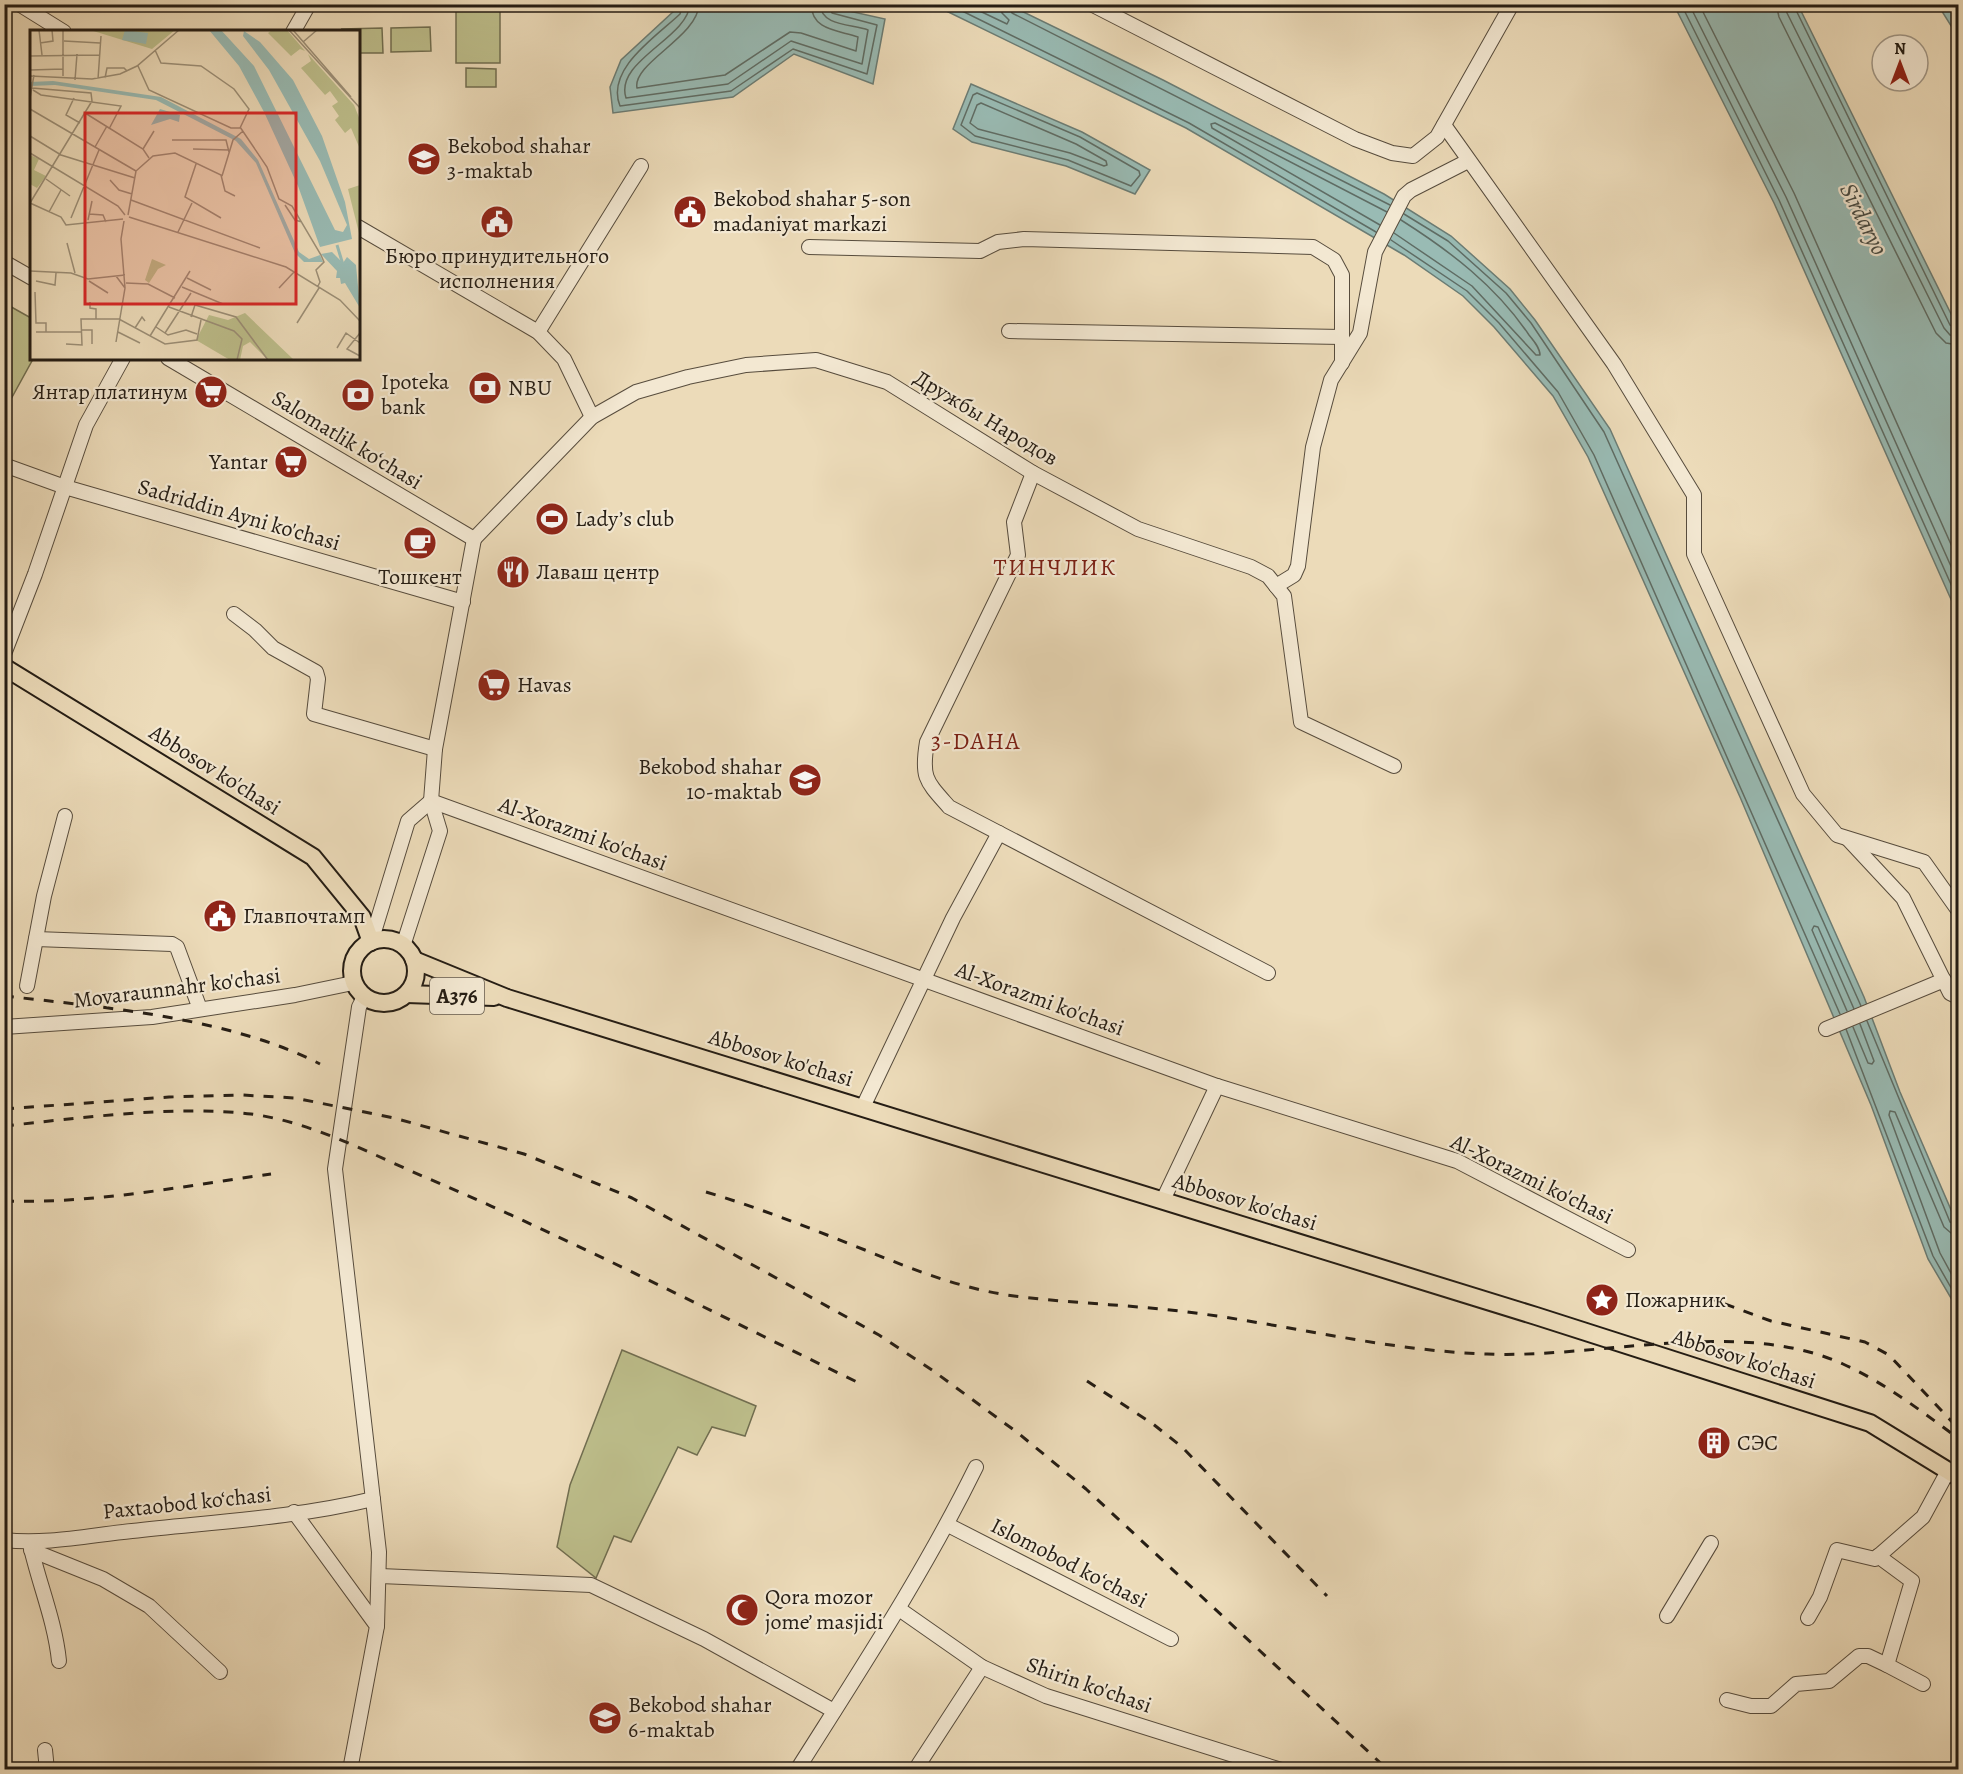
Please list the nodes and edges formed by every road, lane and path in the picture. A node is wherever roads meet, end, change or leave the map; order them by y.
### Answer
1 (19, 4) edge
2 (309, 4) edge
3 (1091, 4) edge
4 (1512, 4) edge
5 (61, 30) edge
6 (294, 30) edge
7 (1444, 125) junction
8 (1468, 161) junction
9 (641, 166) dead end
10 (360, 228) edge
11 (809, 247) dead end
12 (4, 261) edge
13 (30, 277) edge
14 (1008, 331) dead end
15 (538, 332) junction
16 (1342, 337) junction
17 (122, 360) edge
18 (171, 360) edge
19 (1342, 363) junction
20 (592, 417) junction
21 (4, 465) edge
22 (1033, 473) junction
23 (65, 487) junction
24 (474, 539) junction
25 (1276, 586) junction
26 (463, 602) junction
27 (234, 614) dead end
28 (4, 654) edge
29 (4, 667) edge
30 (435, 749) junction
31 (1394, 766) dead end
32 (431, 801) junction
33 (65, 816) dead end
34 (999, 833) junction
35 (1847, 838) junction
36 (1959, 910) edge
37 (36, 939) junction
38 (371, 942) junction
39 (403, 946) junction
40 (414, 960) junction
41 (1268, 974) dead end
42 (924, 980) junction
43 (1944, 980) junction
44 (353, 982) junction
45 (27, 986) dead end
46 (407, 994) junction
47 (364, 997) junction
48 (1959, 997) edge
49 (507, 998) junction
50 (200, 1009) junction
51 (4, 1027) edge
52 (1826, 1029) dead end
53 (1217, 1086) junction
54 (863, 1107) junction
55 (1163, 1200) junction
56 (1628, 1250) dead end
57 (976, 1467) dead end
58 (1953, 1474) edge
59 (373, 1499) junction
60 (294, 1512) junction
61 (948, 1525) junction
62 (4, 1540) edge
63 (1712, 1543) dead end
64 (31, 1546) junction
65 (1878, 1556) junction
66 (380, 1576) junction
67 (899, 1609) junction
68 (1667, 1616) dead end
69 (1808, 1618) dead end
70 (377, 1626) junction
71 (1171, 1639) dead end
72 (59, 1661) dead end
73 (1887, 1665) junction
74 (982, 1667) junction
75 (220, 1672) dead end
76 (1923, 1684) dead end
77 (1727, 1700) dead end
78 (834, 1711) junction
79 (45, 1750) dead end
80 (46, 1770) edge
81 (350, 1770) edge
82 (797, 1770) edge
83 (915, 1770) edge
84 (1281, 1770) edge

1 - 5 street
2 - 6 street
3 - 7 street
4 - 7 street
7 - 8 street
8 - 19 street
8 - 35 street
9 - 15 street
10 - 15 street
11 - 16 street
12 - 13 street
14 - 16 street
15 - 20 street
16 - 19 street
17 - 23 street
18 - 24 street, Salomatlik ko‘chasi
19 - 25 street
20 - 22 street, Дружбы Народов
20 - 24 street, Дружбы Народов
21 - 23 street, Sadriddin Ayni ko'chasi
22 - 25 street, Дружбы Народов
22 - 34 street
23 - 26 street, Sadriddin Ayni ko'chasi
23 - 28 street
24 - 26 street
25 - 31 street
26 - 30 street
27 - 30 street
29 - 38 main road, Abbosov ko'chasi
30 - 32 street
32 - 38 street
32 - 39 street
32 - 42 street, Al-Xorazmi ko'chasi
33 - 37 street
34 - 41 street
34 - 42 street
35 - 36 street
35 - 43 street
37 - 45 street
37 - 50 street
38 - 39 main road
38 - 44 main road
39 - 40 main road
40 - 46 main road
40 - 49 main road, Abbosov ko'chasi / A376
42 - 53 street, Al-Xorazmi ko'chasi
42 - 54 street
43 - 48 street
43 - 52 street
44 - 47 main road
44 - 50 street, Movaraunnahr ko'chasi
46 - 47 main road
46 - 49 main road, Abbosov ko'chasi / A376
47 - 59 street
49 - 54 main road, Abbosov ko'chasi
50 - 51 street, Movaraunnahr ko'chasi
53 - 55 street
53 - 56 street, Al-Xorazmi ko'chasi
54 - 55 main road, Abbosov ko'chasi
55 - 58 main road, Abbosov ko'chasi
57 - 61 street
58 - 65 street
59 - 60 street, Paxtaobod ko‘chasi
59 - 66 street
60 - 64 street, Paxtaobod ko‘chasi
60 - 70 street
61 - 67 street
61 - 71 street, Islomobod koʻchasi
62 - 64 street, Paxtaobod ko‘chasi
63 - 68 street
64 - 72 street
64 - 75 street
65 - 69 street
65 - 73 street
66 - 70 street
66 - 78 street
67 - 74 street, Shirin ko'chasi
67 - 78 street
70 - 81 street
73 - 76 street
73 - 77 street
74 - 83 street
74 - 84 street, Shirin ko'chasi
78 - 82 street
79 - 80 street

